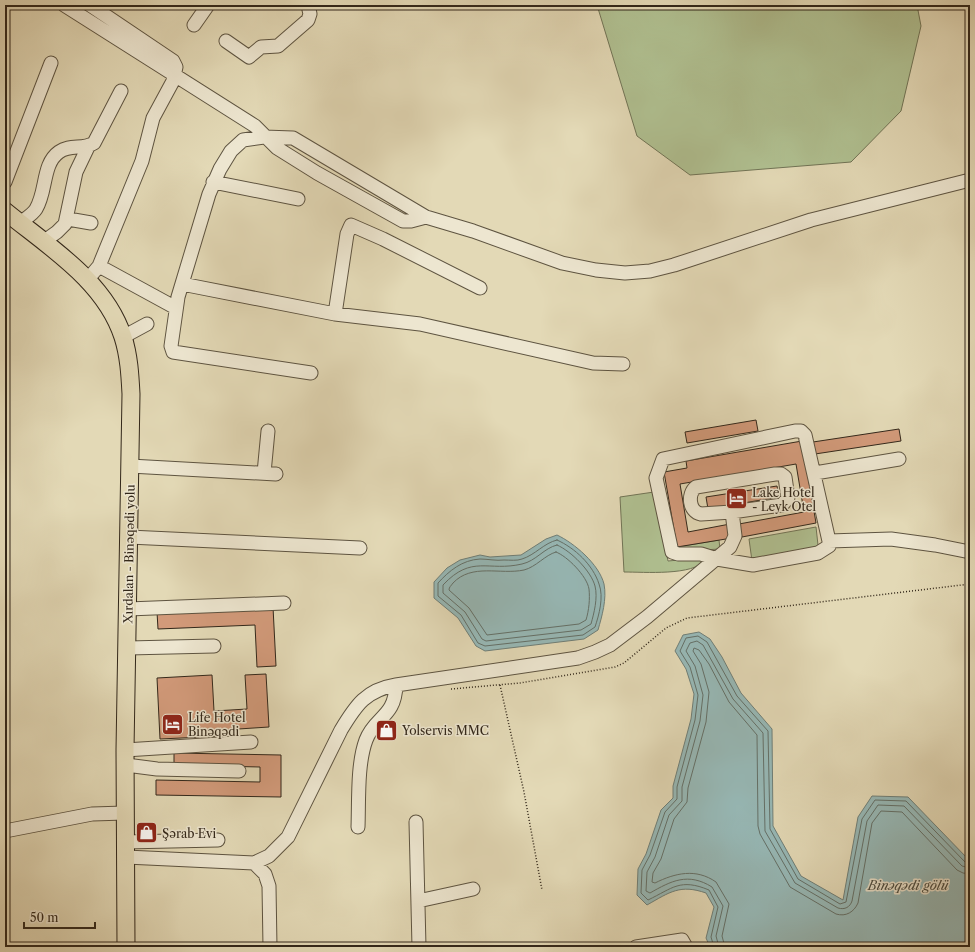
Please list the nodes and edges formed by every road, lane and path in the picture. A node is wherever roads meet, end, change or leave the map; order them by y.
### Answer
1 (64, 5) edge
2 (90, 5) edge
3 (208, 5) edge
4 (308, 5) edge
5 (194, 25) dead end
6 (226, 41) dead end
7 (51, 63) dead end
8 (174, 75) junction
9 (121, 91) dead end
10 (264, 137) junction
11 (88, 147) junction
12 (970, 180) edge
13 (5, 182) edge
14 (213, 182) junction
15 (298, 200) dead end
16 (5, 210) edge
17 (426, 217) junction
18 (68, 219) junction
19 (20, 223) junction
20 (91, 223) dead end
21 (43, 242) junction
22 (100, 266) junction
23 (88, 279) junction
24 (182, 284) junction
25 (480, 288) dead end
26 (176, 308) junction
27 (335, 314) junction
28 (147, 324) dead end
29 (123, 337) junction
30 (623, 364) dead end
31 (311, 374) dead end
32 (268, 431) dead end
33 (899, 460) dead end
34 (130, 466) junction
35 (815, 473) junction
36 (732, 512) junction
37 (129, 538) junction
38 (829, 541) junction
39 (360, 548) dead end
40 (970, 552) edge
41 (718, 559) junction
42 (970, 584) edge
43 (284, 603) dead end
44 (128, 609) junction
45 (214, 646) dead end
46 (128, 648) junction
47 (436, 679) junction
48 (396, 685) junction
49 (500, 685) junction
50 (251, 742) dead end
51 (126, 757) junction
52 (239, 771) dead end
53 (125, 813) junction
54 (416, 822) dead end
55 (358, 827) dead end
56 (5, 831) edge
57 (218, 840) dead end
58 (126, 850) junction
59 (254, 863) junction
60 (472, 890) dead end
61 (542, 890) dead end
62 (418, 901) junction
63 (126, 947) edge
64 (270, 947) edge
65 (419, 947) edge
66 (636, 947) edge
67 (686, 947) edge

1 - 8 street
2 - 8 street
3 - 5 street
4 - 6 street
7 - 13 street
8 - 10 street
8 - 22 street
9 - 11 street
10 - 14 street
10 - 17 street
10 - 17 street
11 - 18 street
11 - 19 street
12 - 17 street
14 - 15 street
14 - 24 street
16 - 19 main road, Xırdalan - Binəqədi yolu
18 - 20 street
18 - 21 street
19 - 21 main road, Xırdalan - Binəqədi yolu
21 - 23 main road, Xırdalan - Binəqədi yolu
22 - 23 street
22 - 26 street
23 - 29 main road, Xırdalan - Binəqədi yolu
24 - 26 street
24 - 27 street
25 - 27 street
26 - 31 street
27 - 30 street
28 - 29 street
29 - 34 main road, Xırdalan - Binəqədi yolu
32 - 34 street
33 - 35 street
34 - 37 main road, Xırdalan - Binəqədi yolu
35 - 38 street
35 - 41 street
36 - 36 street
36 - 41 street
37 - 39 street
37 - 44 main road, Xırdalan - Binəqədi yolu
38 - 40 street
38 - 41 street
41 - 47 street
42 - 49 path
43 - 44 street
44 - 46 main road, Xırdalan - Binəqədi yolu
45 - 46 street
46 - 51 main road, Xırdalan - Binəqədi yolu
47 - 48 street
47 - 49 path
48 - 55 street
48 - 59 street
49 - 61 path
50 - 51 street
51 - 52 street
51 - 53 main road, Xırdalan - Binəqədi yolu
53 - 56 street
53 - 58 main road, Xırdalan - Binəqədi yolu
54 - 62 street
57 - 58 street
58 - 59 street
58 - 63 main road, Xırdalan - Binəqədi yolu
59 - 64 street
60 - 62 street
62 - 65 street
66 - 67 street

